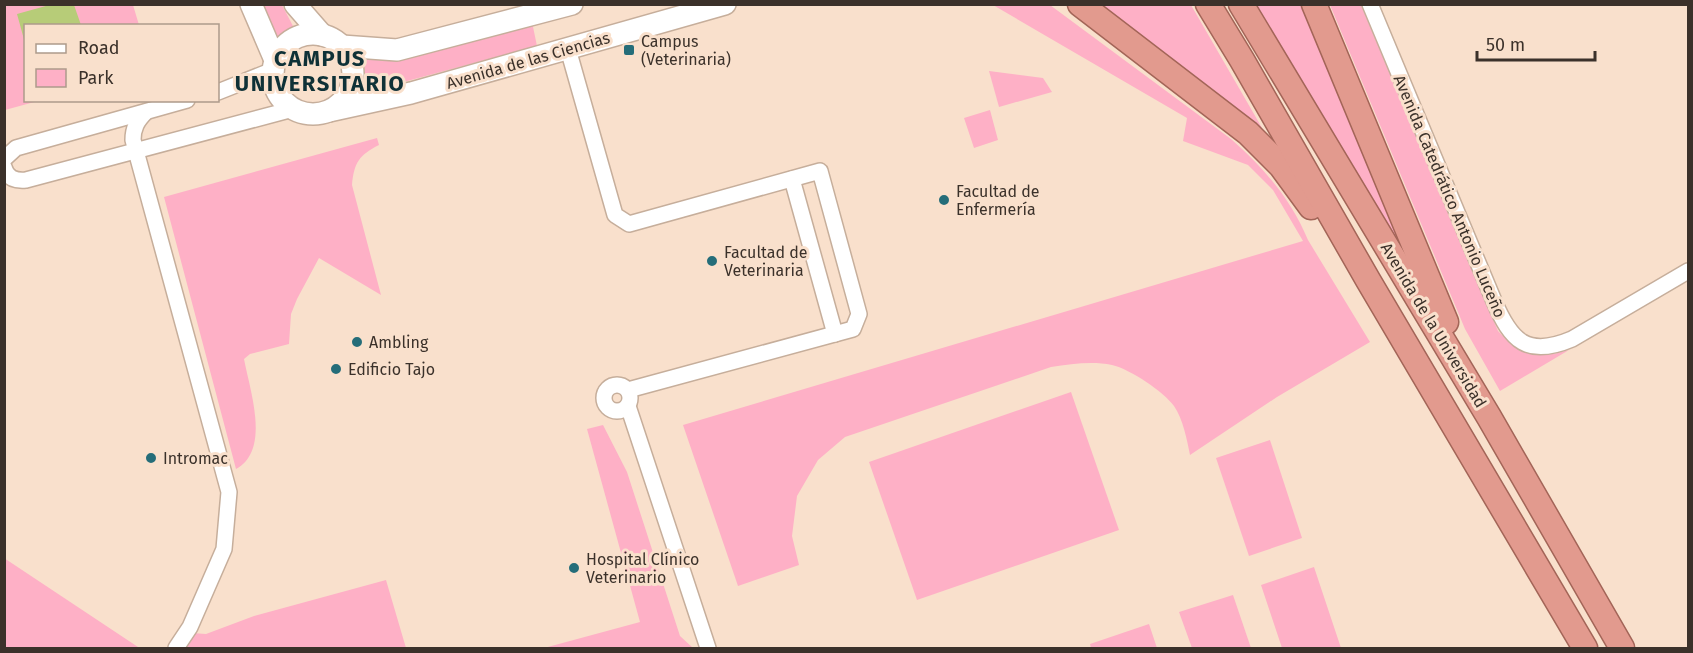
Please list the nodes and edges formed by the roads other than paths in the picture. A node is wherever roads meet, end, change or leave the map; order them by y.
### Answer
1 (250, 4) edge
2 (295, 4) edge
3 (572, 4) edge
4 (725, 4) edge
5 (1080, 4) edge
6 (1208, 4) edge
7 (1241, 4) edge
8 (1314, 4) edge
9 (1370, 4) edge
10 (322, 35) junction
11 (342, 46) junction
12 (568, 49) junction
13 (274, 65) junction
14 (219, 92) edge
15 (180, 102) edge
16 (293, 109) junction
17 (329, 111) junction
18 (146, 112) junction
19 (136, 151) junction
20 (4, 159) edge
21 (4, 167) edge
22 (792, 179) junction
23 (1689, 270) edge
24 (1368, 280) junction
25 (835, 334) junction
26 (628, 390) junction
27 (621, 409) junction
28 (1489, 417) junction
29 (176, 648) edge
30 (708, 648) edge
31 (1586, 648) edge
32 (1622, 648) edge

1 - 13 main road
2 - 10 main road
3 - 11 main road
4 - 12 main road, Avenida de las Ciencias
5 - 24 highway
6 - 24 highway, Avenida de la Universidad
7 - 28 highway, Avenida de la Universidad
8 - 28 highway
9 - 23 street, Avenida Catedrático Antonio Luceño
10 - 11 main road
10 - 13 main road
11 - 17 main road
12 - 17 main road, Avenida de las Ciencias
12 - 22 street
13 - 14 street
13 - 16 main road
15 - 18 street
16 - 17 main road
16 - 19 street
18 - 19 street
18 - 20 street
19 - 21 street
19 - 29 street
22 - 25 street
22 - 25 street
24 - 31 highway, Avenida de la Universidad
25 - 26 street
26 - 27 street
26 - 27 street
27 - 30 street
28 - 32 highway, Avenida de la Universidad

